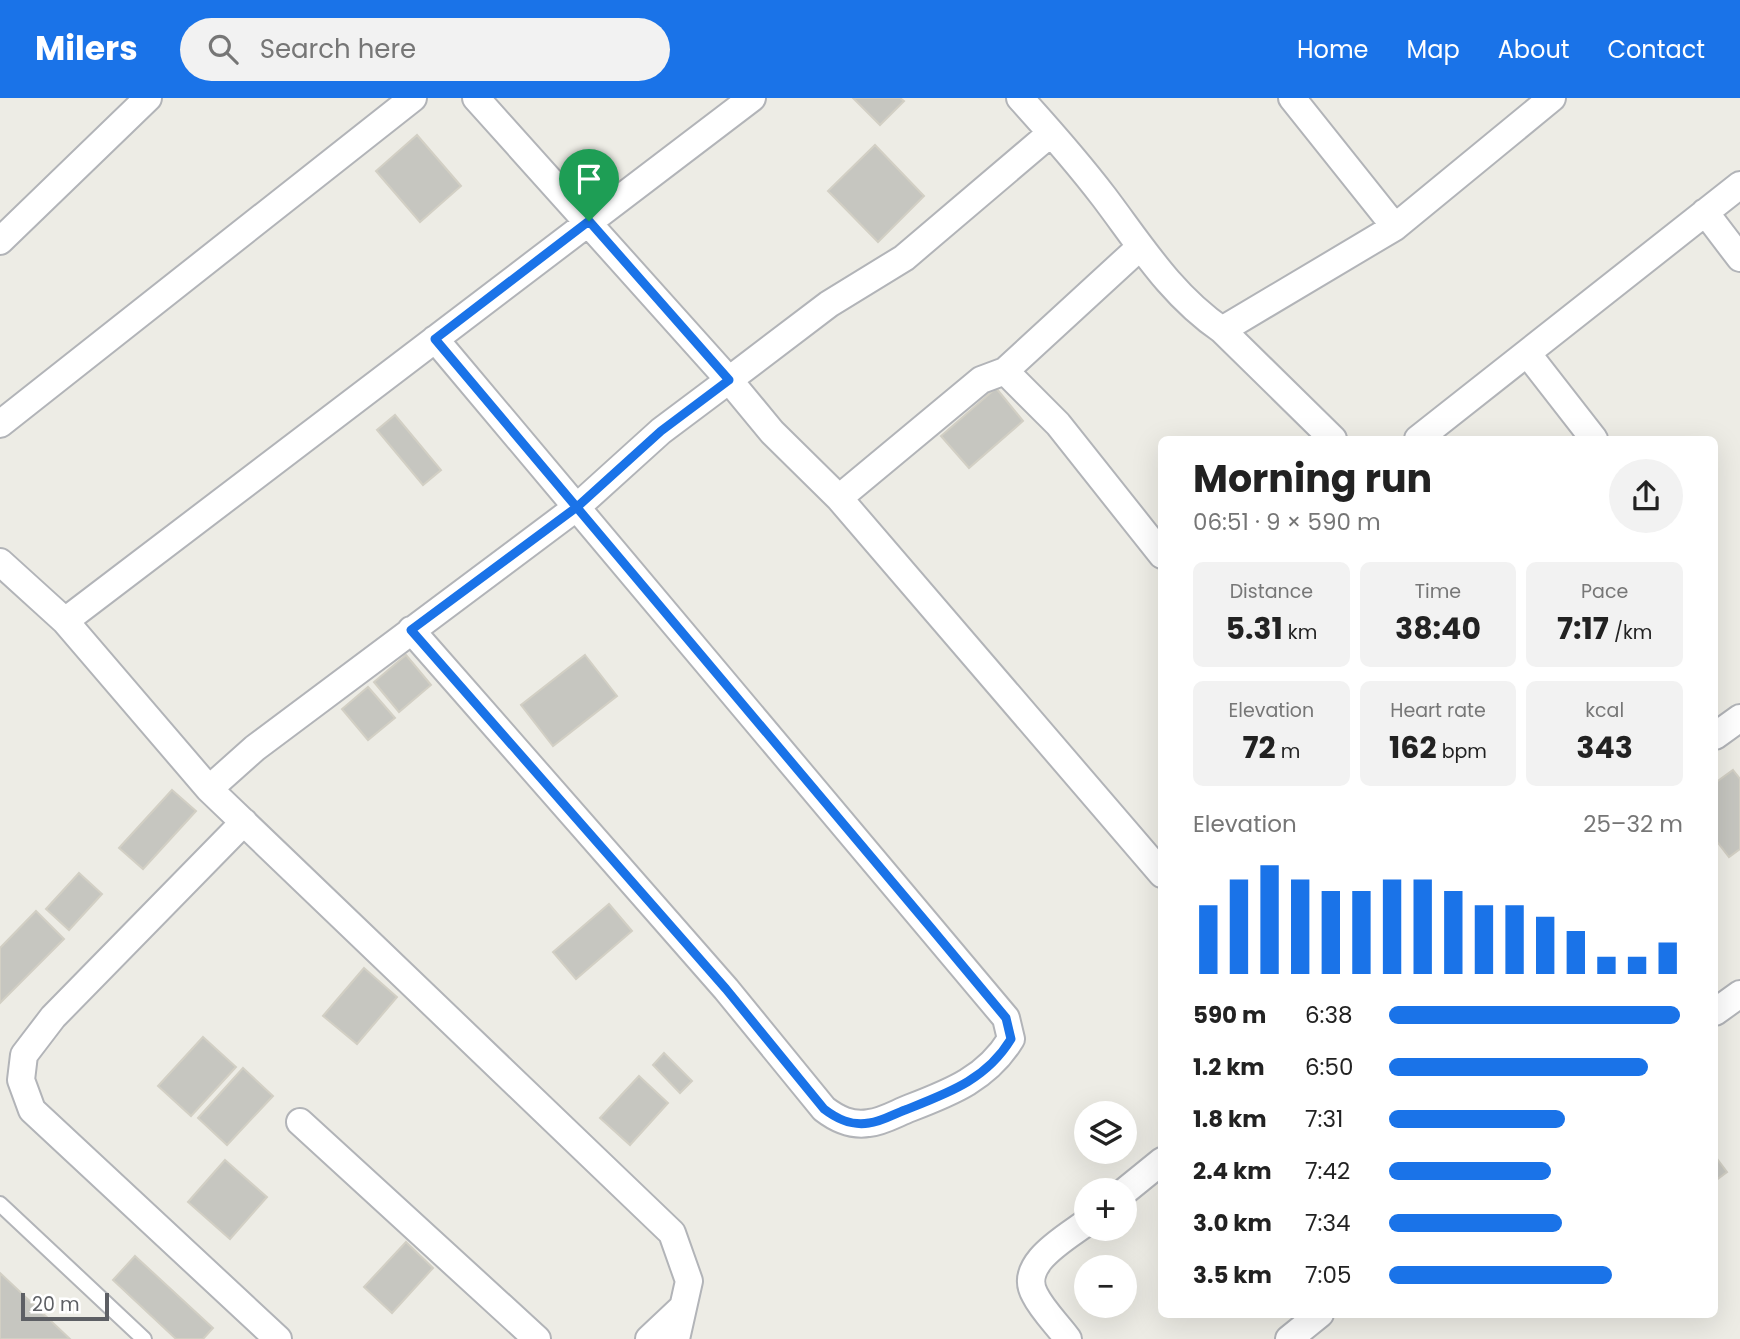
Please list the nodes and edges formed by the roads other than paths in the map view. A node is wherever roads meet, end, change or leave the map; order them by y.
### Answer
1 (148, 98) edge
2 (413, 98) edge
3 (476, 98) edge
4 (1020, 98) edge
5 (1292, 98) edge
6 (1552, 98) edge
7 (746, 100) edge
8 (1051, 133) junction
9 (1740, 184) edge
10 (1705, 212) junction
11 (589, 221) junction
12 (1395, 227) junction
13 (0, 241) edge
14 (1140, 247) junction
15 (1740, 258) edge
16 (1222, 330) junction
17 (435, 339) junction
18 (1527, 353) junction
19 (1005, 371) junction
20 (729, 380) junction
21 (0, 424) edge
22 (1330, 436) edge
23 (1422, 436) edge
24 (1592, 436) edge
25 (839, 498) junction
26 (577, 507) junction
27 (1158, 550) edge
28 (0, 562) edge
29 (65, 621) junction
30 (411, 630) junction
31 (1740, 718) edge
32 (1718, 734) edge
33 (209, 789) junction
34 (244, 822) junction
35 (1158, 869) edge
36 (1740, 994) edge
37 (1718, 1010) edge
38 (300, 1122) dead end
39 (1158, 1164) edge
40 (1137, 1181) edge
41 (0, 1204) edge
42 (1074, 1232) edge
43 (683, 1307) junction
44 (1315, 1318) edge
45 (144, 1339) edge
46 (278, 1339) edge
47 (537, 1339) edge
48 (649, 1339) edge
49 (676, 1339) edge
50 (1068, 1339) edge
51 (1289, 1339) edge

1 - 13 street
2 - 21 street
3 - 11 street
4 - 8 street
5 - 12 street
6 - 12 street
7 - 11 street
8 - 14 street
8 - 20 street
9 - 10 street
10 - 15 street
10 - 18 street
11 - 17 street
11 - 20 street
12 - 16 street
14 - 16 street
14 - 19 street
16 - 22 street
17 - 26 street
17 - 29 street
18 - 23 street
18 - 24 street
19 - 25 street
19 - 27 street
20 - 25 street
20 - 26 street
25 - 35 street
26 - 30 street
26 - 30 street
28 - 29 street
29 - 33 street
30 - 33 street
31 - 32 street
33 - 34 street
34 - 43 street
34 - 46 street
36 - 37 street
38 - 47 street
39 - 40 street
41 - 45 lane
42 - 50 street
43 - 48 street
43 - 49 street
44 - 51 street

